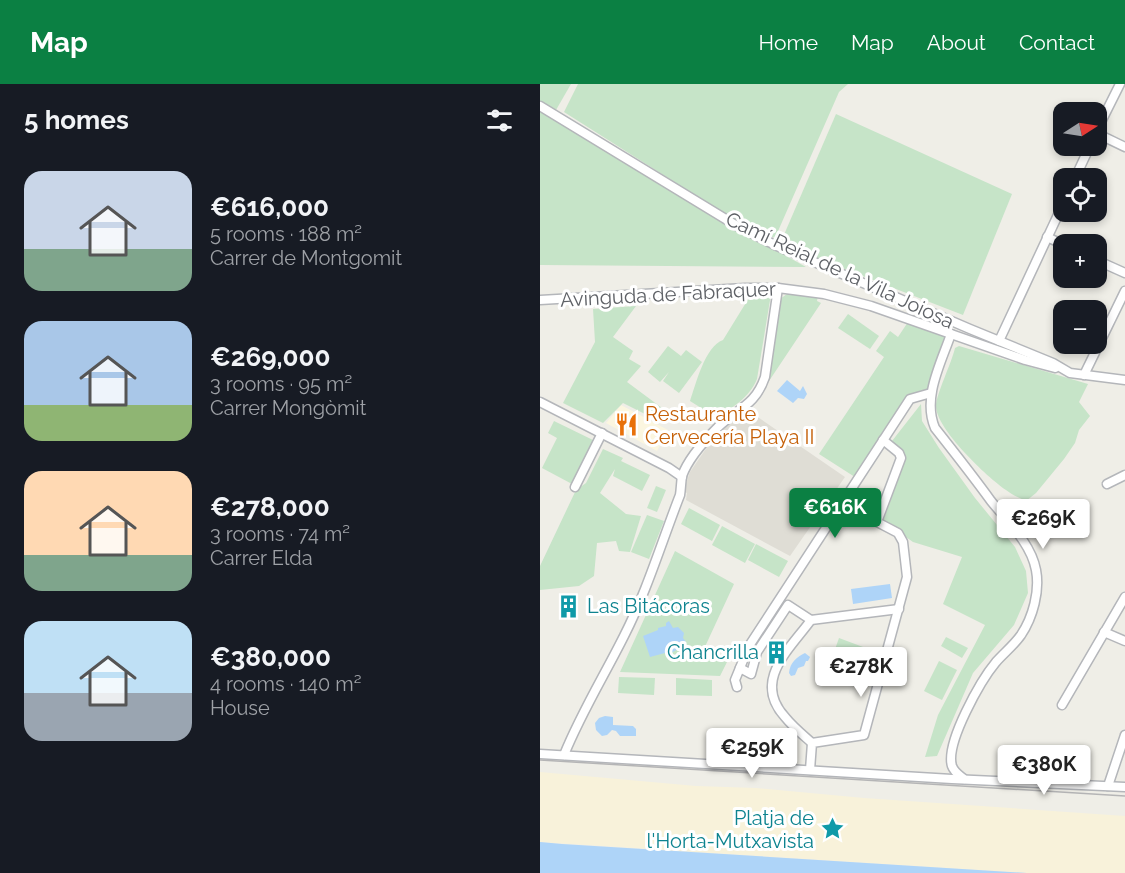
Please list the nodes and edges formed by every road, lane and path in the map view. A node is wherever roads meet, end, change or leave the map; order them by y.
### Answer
1 (1120, 84) edge
2 (540, 106) edge
3 (1107, 110) edge
4 (1107, 138) edge
5 (1125, 147) edge
6 (1054, 222) edge
7 (1047, 237) junction
8 (1053, 240) edge
9 (1107, 265) edge
10 (1125, 273) edge
11 (778, 288) junction
12 (1125, 291) edge
13 (540, 300) edge
14 (951, 334) junction
15 (999, 341) junction
16 (1070, 373) junction
17 (1084, 375) junction
18 (1125, 380) edge
19 (931, 393) junction
20 (540, 402) edge
21 (602, 433) junction
22 (883, 440) junction
23 (1125, 475) edge
24 (682, 477) junction
25 (1107, 484) dead end
26 (575, 488) dead end
27 (1125, 597) edge
28 (898, 609) junction
29 (811, 620) junction
30 (1104, 632) junction
31 (1125, 641) edge
32 (740, 668) junction
33 (737, 687) dead end
34 (1062, 705) dead end
35 (1125, 735) edge
36 (812, 743) junction
37 (540, 754) edge
38 (564, 755) junction
39 (952, 768) junction
40 (810, 770) junction
41 (937, 778) junction
42 (964, 779) junction
43 (1108, 786) junction
44 (1125, 787) edge

1 - 3 street
2 - 15 street, Camí Reial de la Vila Joiosa
4 - 5 street
6 - 7 street
7 - 8 street
7 - 15 street
9 - 10 street
11 - 13 street, Avinguda de Fabraquer
11 - 14 street, Avinguda de Fabraquer
11 - 24 street
12 - 17 street
14 - 16 street, Avinguda de Fabraquer
14 - 19 street
15 - 16 street, Camí Reial de la Vila Joiosa
16 - 17 street, Camí Reial de la Vila Joiosa
17 - 18 street, Camí Reial de la Vila Joiosa
19 - 22 street
19 - 39 street
20 - 21 street
21 - 24 street
21 - 26 street
22 - 28 street
22 - 32 street
23 - 25 street
24 - 38 street
27 - 30 street
28 - 29 street
28 - 36 street
29 - 32 street
29 - 36 street
30 - 31 street
30 - 34 street
32 - 33 street
35 - 43 street
36 - 40 street
37 - 38 street
38 - 40 street
39 - 41 street
39 - 42 street
40 - 41 street
41 - 42 street
42 - 43 street
43 - 44 street

